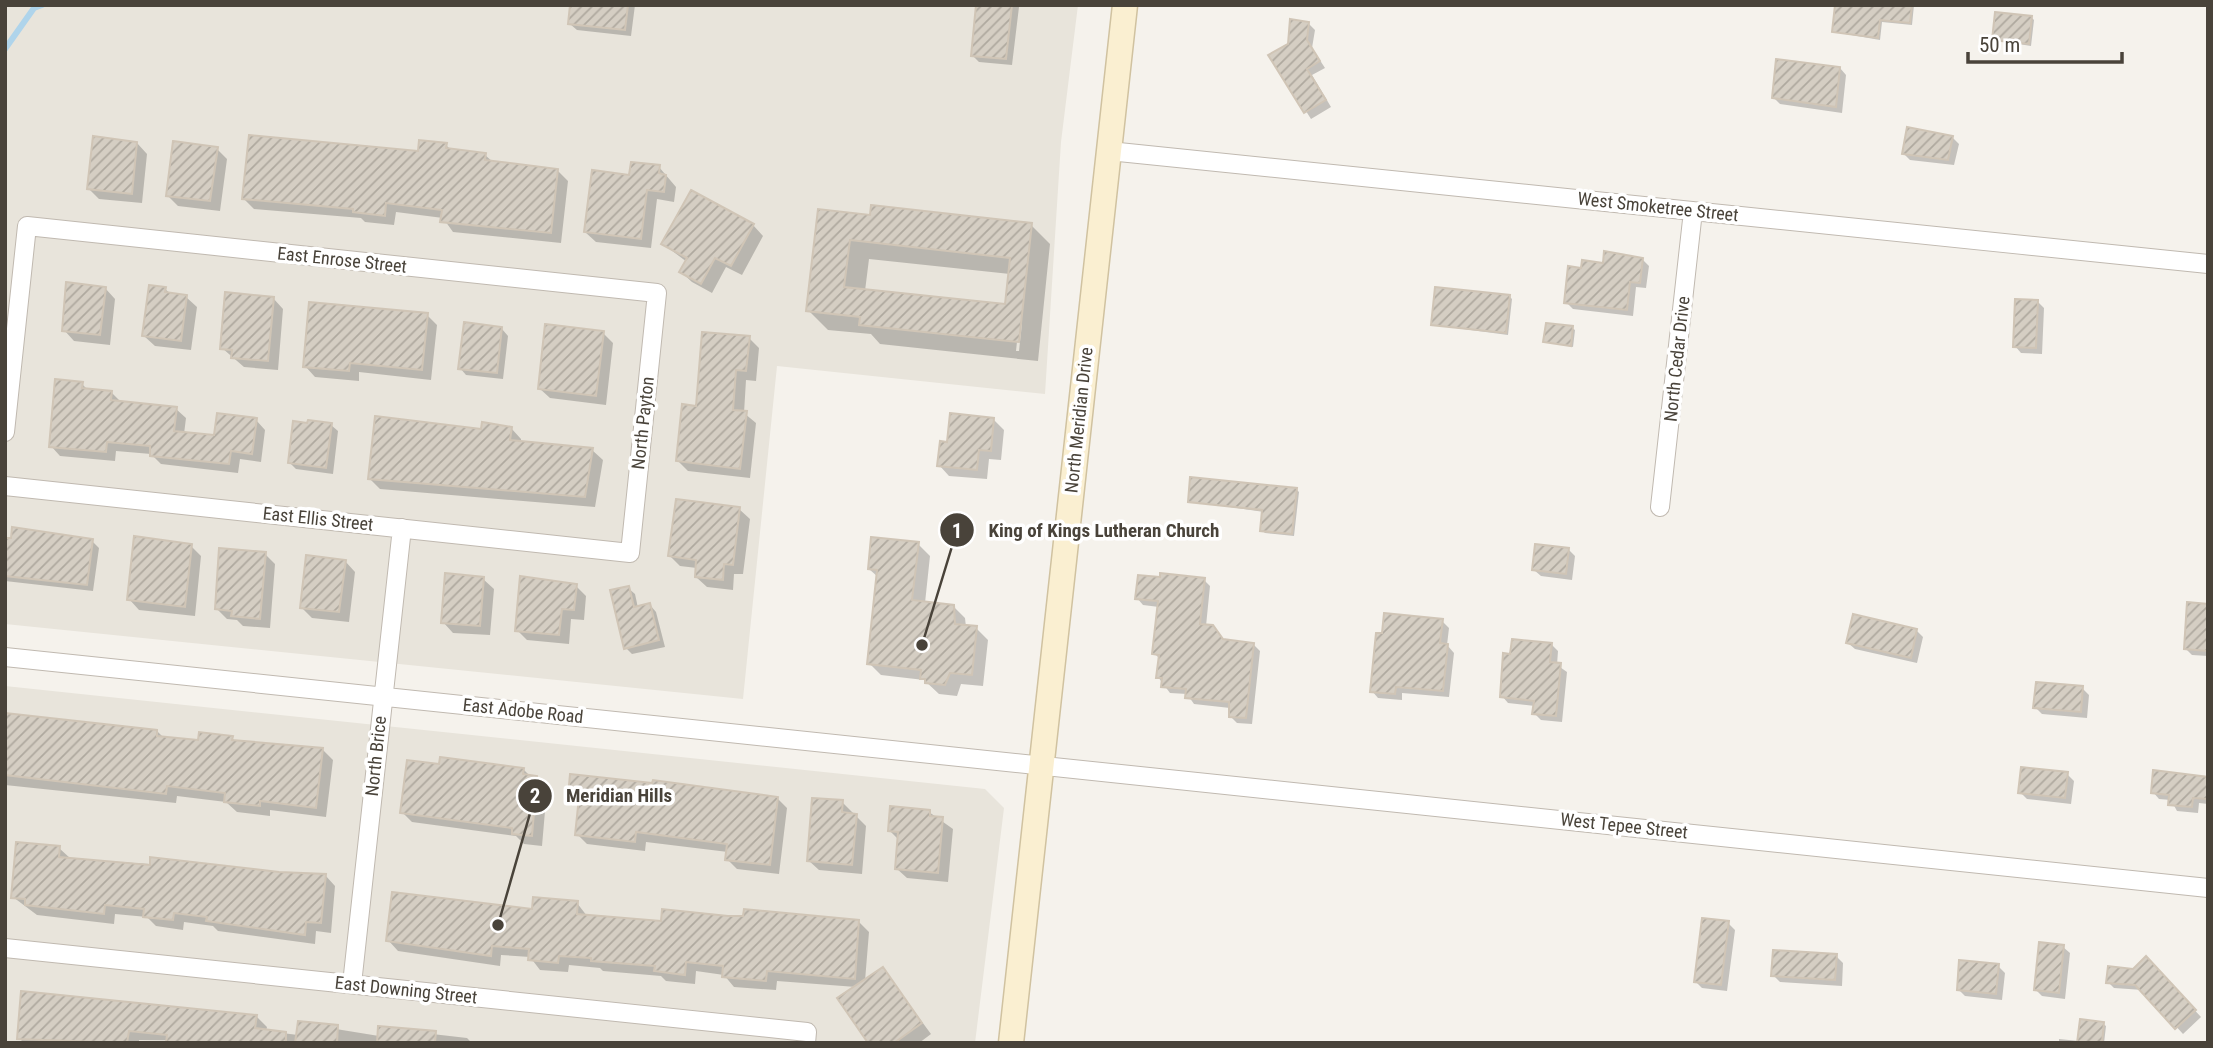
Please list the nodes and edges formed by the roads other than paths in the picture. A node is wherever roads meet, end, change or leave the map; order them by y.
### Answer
1 (1125, 5) edge
2 (1109, 151) junction
3 (1693, 211) junction
4 (2208, 264) edge
5 (657, 293) joint
6 (5, 432) edge
7 (5, 486) edge
8 (1660, 508) dead end
9 (402, 528) junction
10 (630, 553) joint
11 (5, 657) edge
12 (382, 696) junction
13 (1040, 766) junction
14 (2208, 888) edge
15 (5, 948) edge
16 (352, 984) junction
17 (806, 1037) edge
18 (1011, 1043) edge

1 - 2 street, North Meridian Drive
2 - 3 street, West Smoketree Street
2 - 13 street, North Meridian Drive
3 - 4 street, West Smoketree Street
3 - 8 street, North Cedar Drive
5 - 6 street, East Enrose Street
5 - 10 street, North Payton
7 - 9 street, East Ellis Street
9 - 10 street, East Ellis Street
9 - 12 street, North Brice
11 - 12 street, East Adobe Road
12 - 13 street, East Adobe Road
12 - 16 street, North Brice
13 - 14 street, West Tepee Street
13 - 18 street, North Meridian Drive
15 - 16 street, East Downing Street
16 - 17 street, East Downing Street

